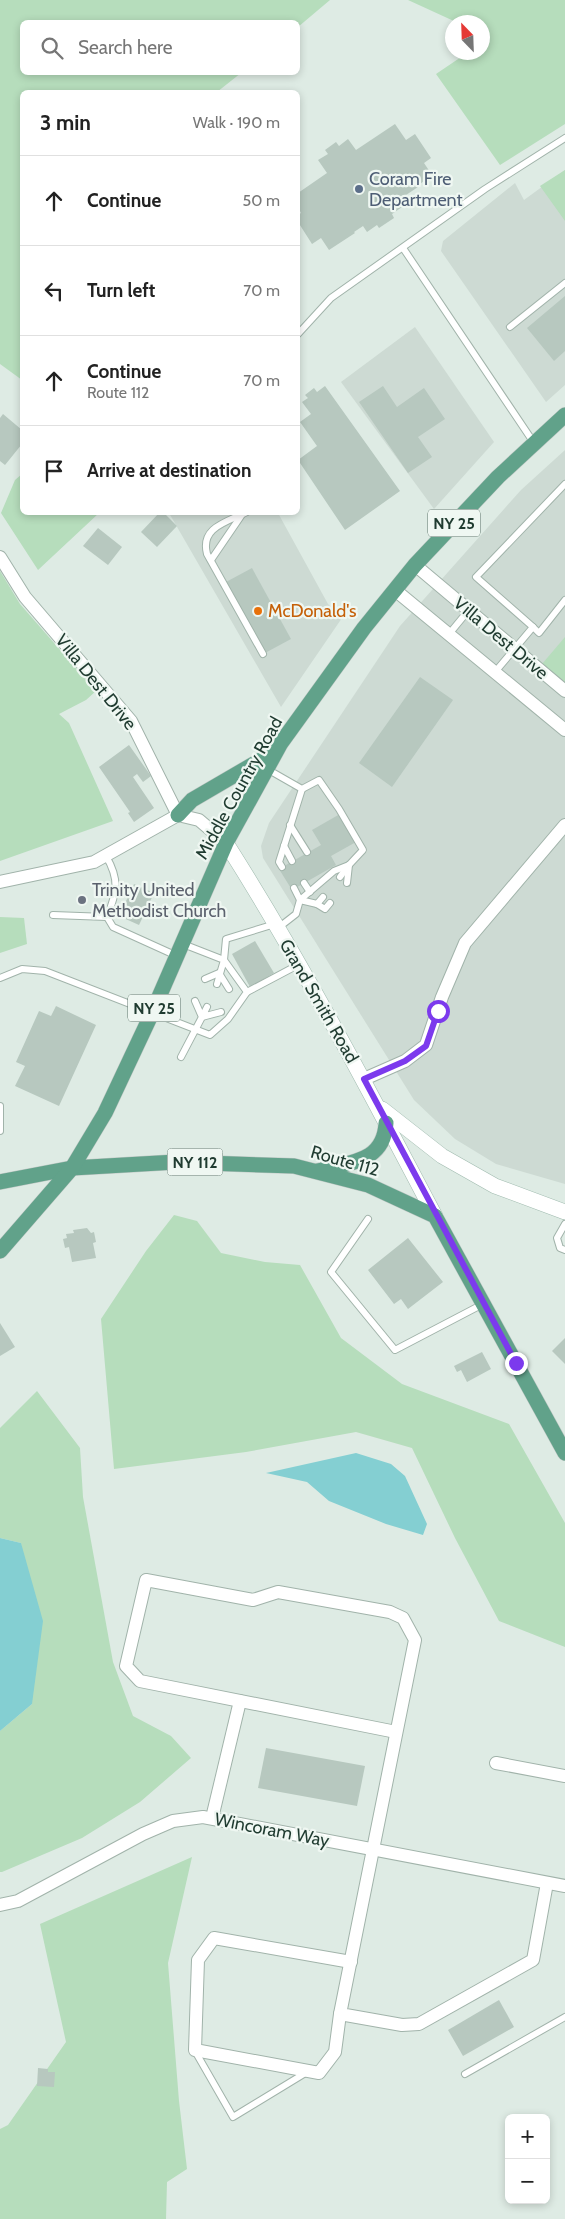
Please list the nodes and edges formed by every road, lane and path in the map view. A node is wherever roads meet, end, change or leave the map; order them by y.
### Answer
1 (565, 138) edge
2 (403, 248) junction
3 (565, 283) edge
4 (510, 327) dead end
5 (300, 332) edge
6 (565, 415) edge
7 (534, 443) junction
8 (565, 484) edge
9 (243, 515) edge
10 (244, 515) edge
11 (0, 557) edge
12 (211, 560) junction
13 (415, 565) junction
14 (395, 590) junction
15 (565, 600) edge
16 (468, 611) junction
17 (533, 627) junction
18 (449, 634) junction
19 (515, 649) junction
20 (263, 654) dead end
21 (495, 672) junction
22 (565, 691) edge
23 (565, 730) edge
24 (277, 750) junction
25 (267, 769) junction
26 (302, 789) junction
27 (178, 815) junction
28 (290, 825) junction
29 (565, 825) edge
30 (226, 843) junction
31 (284, 846) junction
32 (307, 852) dead end
33 (100, 859) junction
34 (292, 861) dead end
35 (349, 865) junction
36 (282, 867) dead end
37 (340, 877) dead end
38 (0, 882) edge
39 (304, 883) dead end
40 (347, 883) dead end
41 (294, 888) dead end
42 (310, 892) junction
43 (323, 897) dead end
44 (300, 900) junction
45 (330, 903) dead end
46 (317, 904) junction
47 (53, 915) dead end
48 (107, 917) junction
49 (276, 927) junction
50 (180, 950) junction
51 (224, 960) junction
52 (298, 965) junction
53 (220, 973) junction
54 (0, 978) edge
55 (205, 979) dead end
56 (217, 984) dead end
57 (229, 989) dead end
58 (247, 992) junction
59 (195, 1001) dead end
60 (207, 1007) dead end
61 (221, 1012) dead end
62 (152, 1013) junction
63 (202, 1017) junction
64 (195, 1029) junction
65 (181, 1056) dead end
66 (364, 1079) junction
67 (377, 1105) junction
68 (0, 1106) edge
69 (386, 1122) junction
70 (0, 1131) edge
71 (72, 1168) junction
72 (316, 1172) junction
73 (0, 1182) edge
74 (565, 1212) edge
75 (435, 1216) junction
76 (368, 1219) dead end
77 (565, 1224) edge
78 (565, 1250) edge
79 (0, 1251) edge
80 (484, 1304) junction
81 (565, 1454) edge
82 (240, 1701) junction
83 (396, 1732) junction
84 (496, 1764) dead end
85 (565, 1776) edge
86 (212, 1818) junction
87 (373, 1848) junction
88 (559, 1884) edge
89 (0, 1905) edge
90 (351, 1962) junction
91 (340, 2014) junction
92 (565, 2018) edge
93 (195, 2050) junction
94 (309, 2071) junction
95 (465, 2074) dead end

1 - 2 lane
2 - 5 lane
2 - 7 lane
3 - 4 lane
6 - 7 main road, Middle Country Road / NY 25
7 - 13 main road, Middle Country Road / NY 25
8 - 17 lane
9 - 12 lane
10 - 12 lane
11 - 27 street, Villa Dest Drive
12 - 20 lane
13 - 14 main road, Middle Country Road / NY 25
13 - 16 street, Villa Dest Drive
14 - 18 street, Villa Dest Drive
14 - 24 main road, Middle Country Road / NY 25
15 - 17 lane
16 - 18 lane
16 - 19 street, Villa Dest Drive
17 - 19 lane
18 - 21 street, Villa Dest Drive
19 - 21 lane
19 - 22 street, Villa Dest Drive
21 - 23 street, Villa Dest Drive
24 - 25 main road, Middle Country Road / NY 25
24 - 27 main road
25 - 26 lane
25 - 30 main road, Middle Country Road / NY 25
26 - 28 lane
26 - 35 lane
27 - 30 street
27 - 33 street
28 - 31 lane
28 - 32 lane
29 - 66 street
30 - 49 main road, Grand Smith Road
30 - 50 main road, Middle Country Road / NY 25
31 - 34 lane
31 - 36 lane
33 - 38 street
33 - 48 lane
35 - 37 lane
35 - 40 lane
35 - 42 lane
39 - 42 lane
41 - 44 lane
42 - 44 lane
43 - 46 lane
44 - 46 lane
44 - 49 lane
45 - 46 lane
47 - 48 lane
48 - 50 lane
49 - 51 lane
49 - 52 main road, Grand Smith Road
50 - 51 lane
50 - 62 main road, Middle Country Road / NY 25
51 - 53 lane
51 - 58 lane
52 - 58 lane
52 - 66 main road, Grand Smith Road
53 - 55 lane
53 - 56 lane
53 - 57 lane
54 - 62 lane
58 - 64 lane
59 - 63 lane
60 - 63 lane
61 - 63 lane
62 - 64 lane
62 - 71 main road, Middle Country Road / NY 25
63 - 64 lane
64 - 65 lane
66 - 67 main road, Grand Smith Road
67 - 69 main road, Grand Smith Road
67 - 74 main road
68 - 70 lane
69 - 72 main road
69 - 75 main road, Grand Smith Road
71 - 72 main road, Route 112 / NY 112
71 - 73 main road, Route 112 / NY 112
71 - 79 main road, Middle Country Road / NY 25
72 - 75 main road, Route 112 / NY 112
75 - 80 main road
76 - 80 lane
77 - 78 lane
80 - 81 main road
82 - 83 street
82 - 83 street
82 - 86 street
83 - 87 street
84 - 85 street
86 - 87 street, Wincoram Way
86 - 89 street, Wincoram Way
87 - 88 street, Wincoram Way
87 - 90 street
88 - 91 street
90 - 91 street
90 - 93 street
91 - 94 street
92 - 95 lane
93 - 94 street
93 - 94 lane

